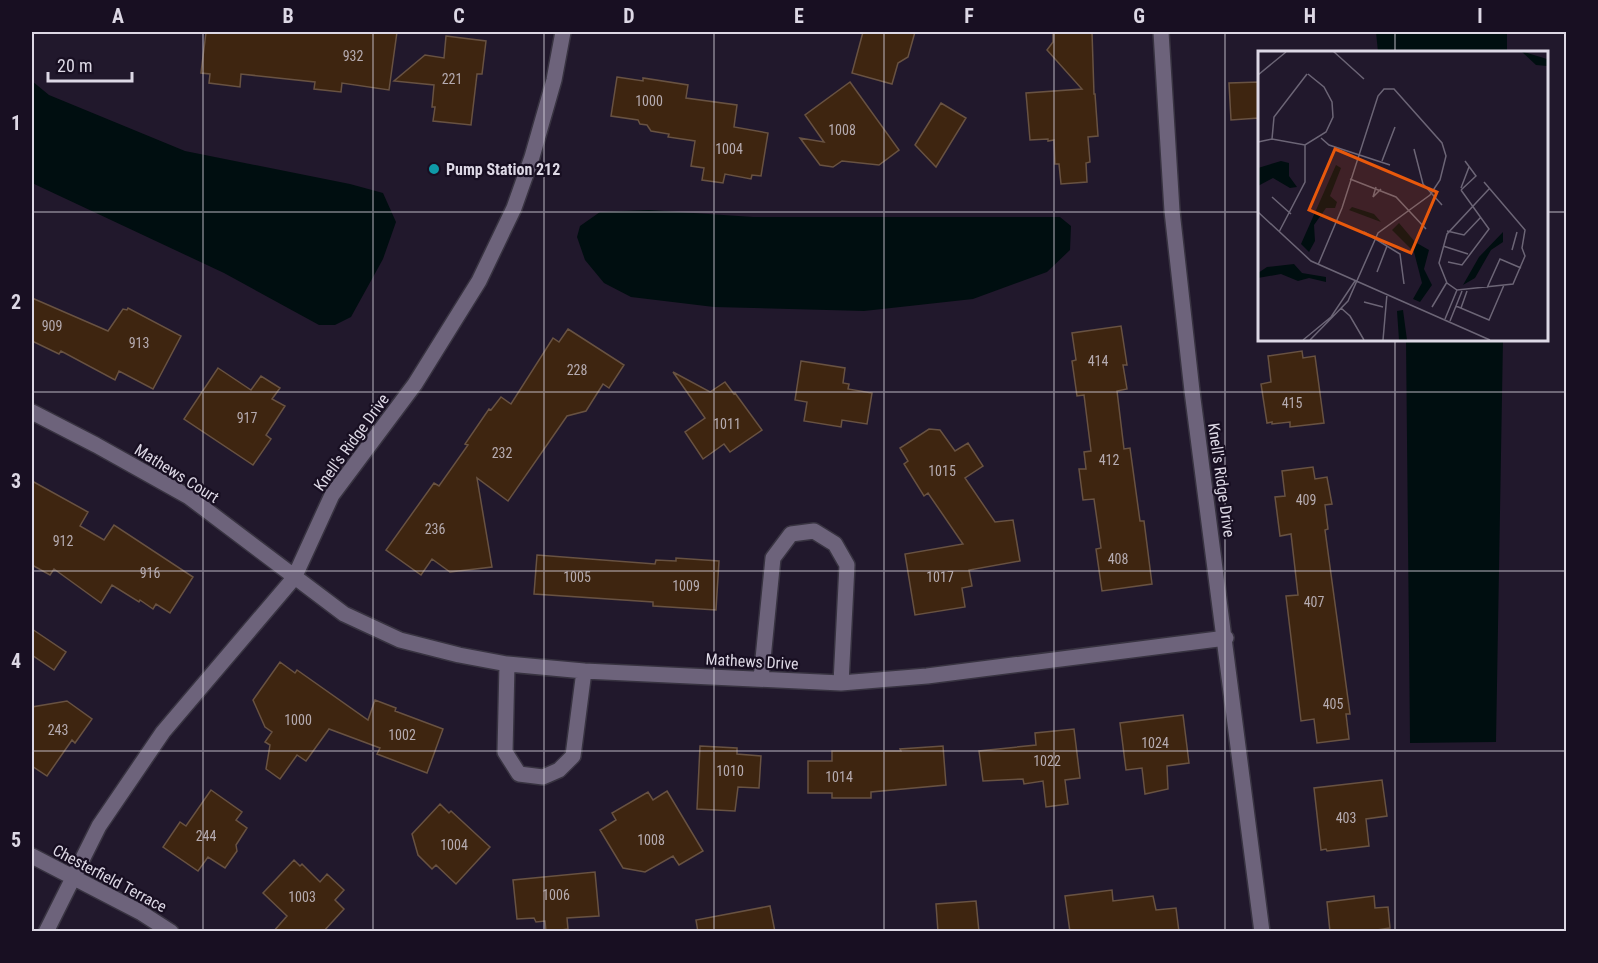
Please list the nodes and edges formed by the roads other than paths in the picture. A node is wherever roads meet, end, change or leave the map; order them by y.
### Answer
1 (563, 32) edge
2 (1161, 32) edge
3 (32, 412) edge
4 (294, 578) junction
5 (1226, 638) junction
6 (507, 664) junction
7 (584, 671) junction
8 (761, 680) junction
9 (841, 683) junction
10 (32, 856) edge
11 (72, 877) junction
12 (46, 932) edge
13 (171, 932) edge
14 (1262, 932) edge

1 - 4 street, Knell's Ridge Drive
2 - 5 street, Knell's Ridge Drive
3 - 4 street, Mathews Court
4 - 6 street, Mathews Drive
4 - 11 street, Knell's Ridge Drive
5 - 9 street, Mathews Drive
5 - 14 street, Knell's Ridge Drive
6 - 7 street, Mathews Drive
6 - 7 street
7 - 8 street, Mathews Drive
8 - 9 street, Mathews Drive
8 - 9 street
10 - 11 street, Chesterfield Terrace
11 - 12 street, Knell's Ridge Drive
11 - 13 street, Chesterfield Terrace

